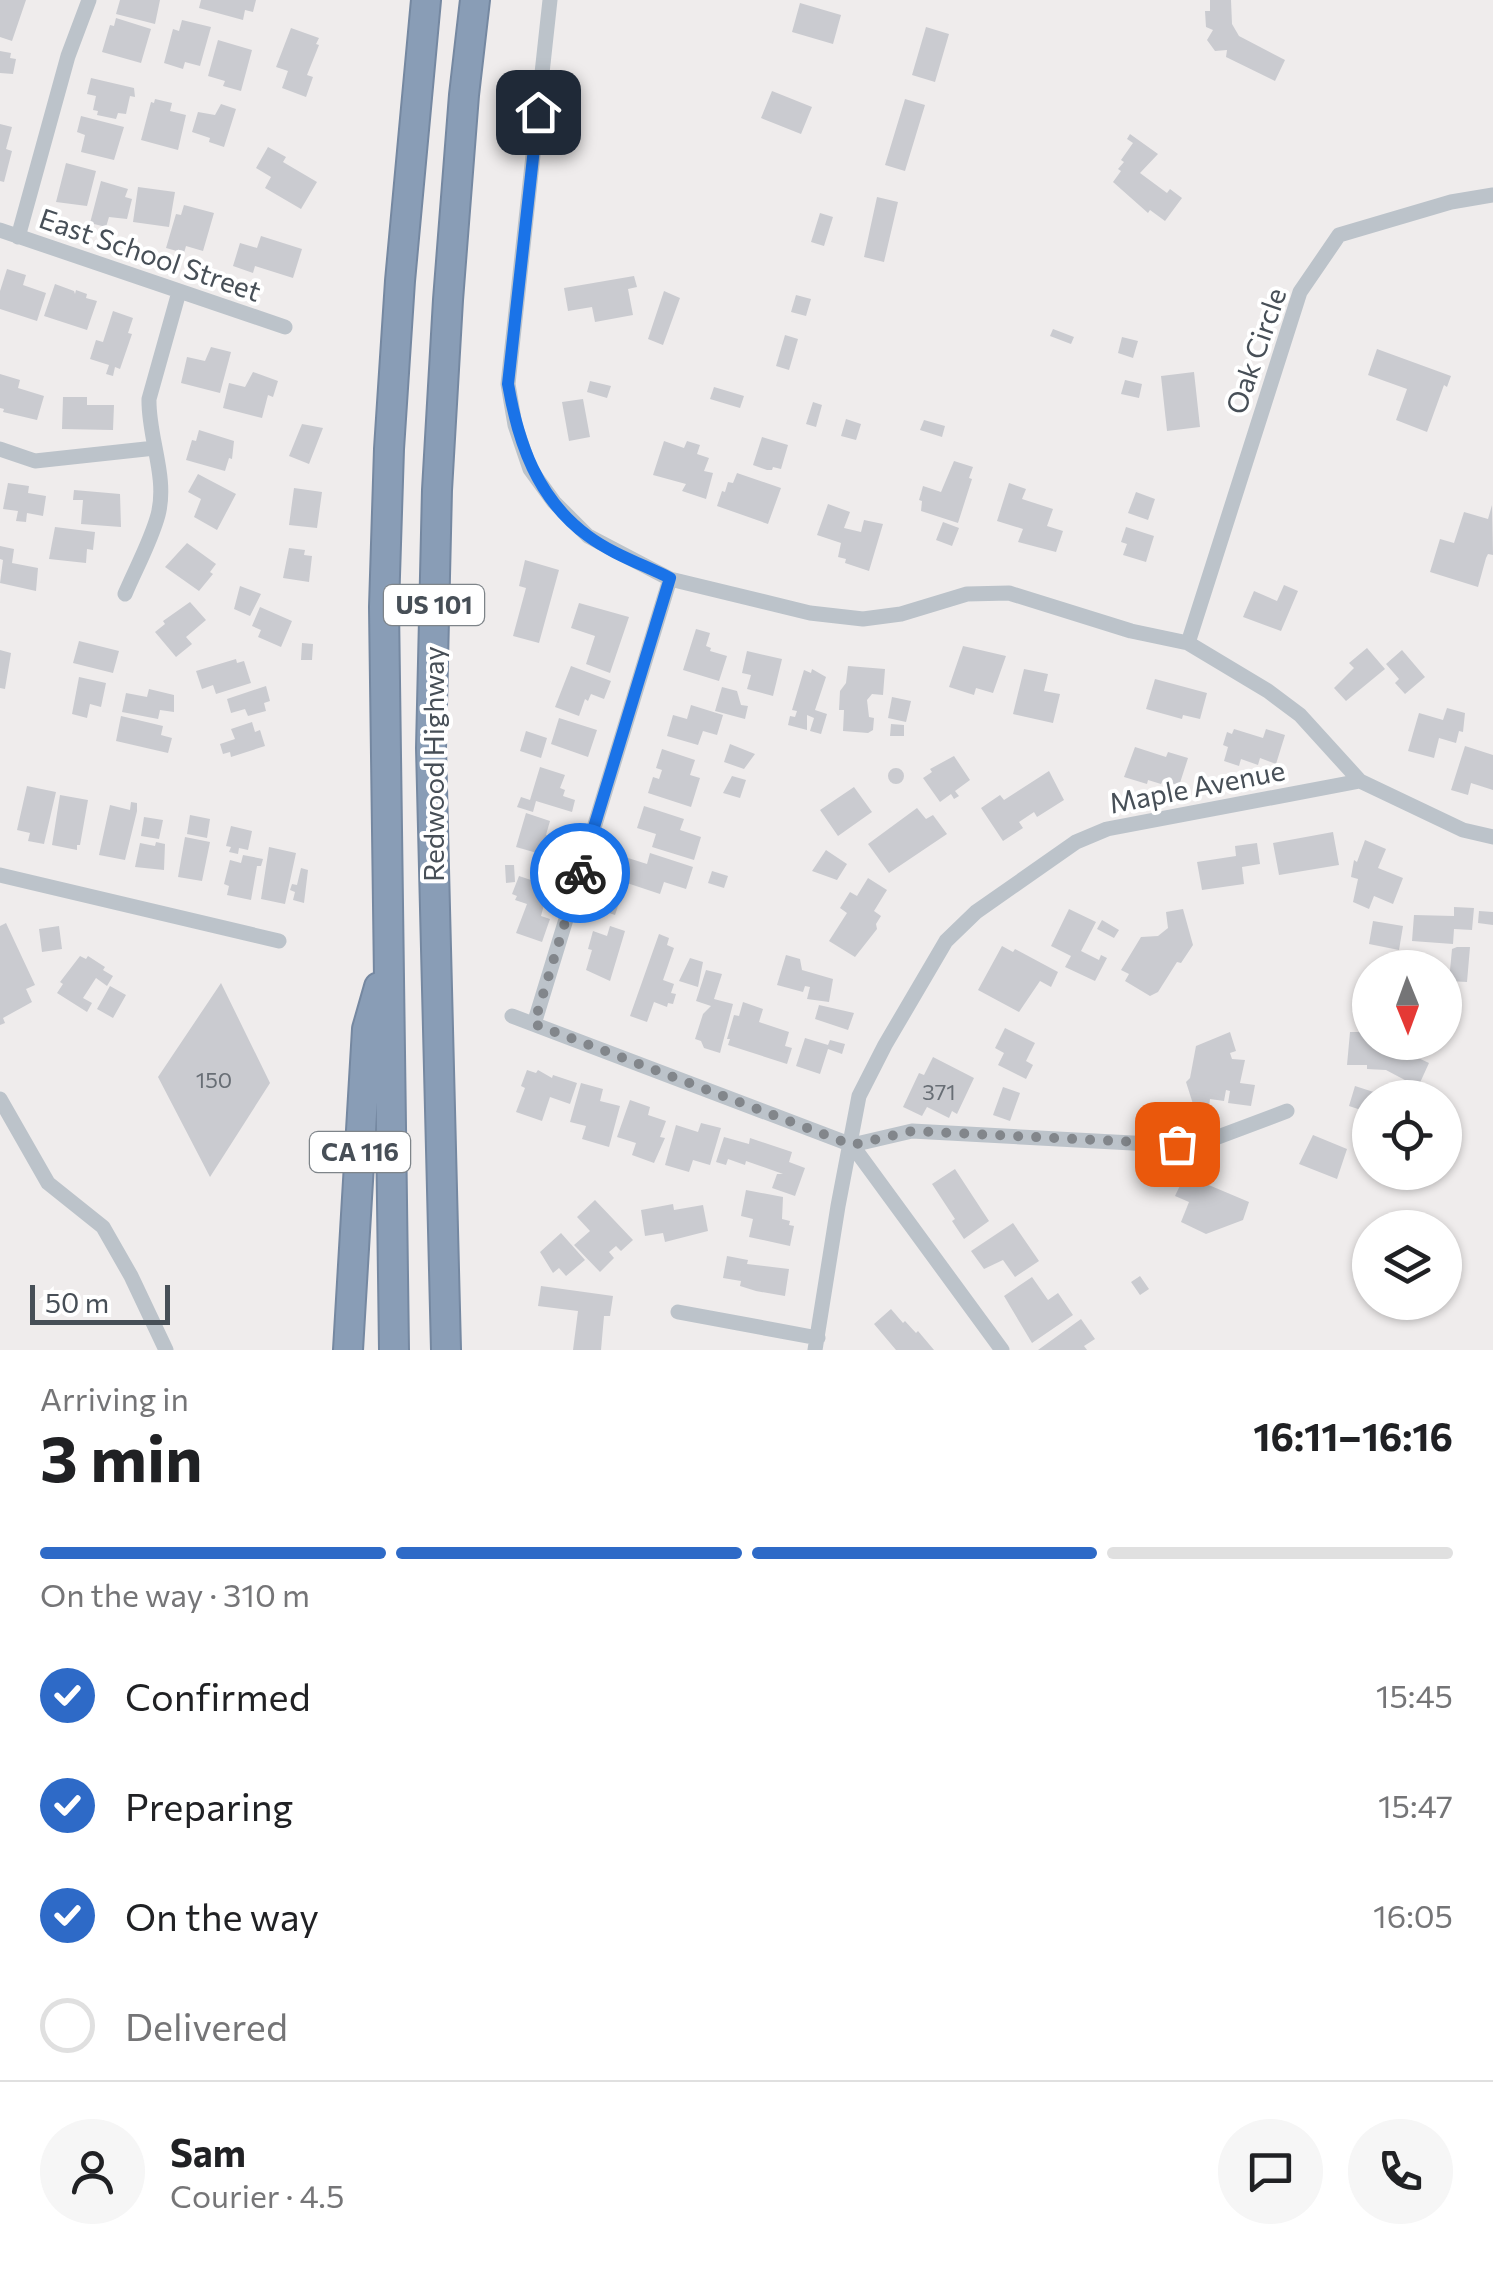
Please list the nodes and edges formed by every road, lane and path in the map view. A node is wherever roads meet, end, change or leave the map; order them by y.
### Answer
1 (88, 0) edge
2 (426, 0) edge
3 (475, 0) edge
4 (550, 0) edge
5 (1493, 195) edge
6 (0, 230) edge
7 (18, 236) junction
8 (179, 292) junction
9 (285, 327) dead end
10 (155, 448) junction
11 (0, 449) edge
12 (670, 578) junction
13 (125, 594) dead end
14 (1188, 642) junction
15 (1360, 780) junction
16 (1493, 837) edge
17 (0, 875) edge
18 (279, 941) dead end
19 (388, 957) junction
20 (512, 1016) dead end
21 (534, 1024) junction
22 (0, 1099) edge
23 (1287, 1111) dead end
24 (852, 1145) junction
25 (442, 1211) junction
26 (678, 1312) dead end
27 (817, 1344) edge
28 (166, 1350) edge
29 (348, 1350) edge
30 (394, 1350) edge
31 (446, 1350) edge
32 (464, 1350) edge
33 (1002, 1350) edge

1 - 7 street
2 - 19 highway, Redwood Highway / US 101
3 - 25 highway, Redwood Highway / US 101
4 - 12 street
5 - 14 street, Oak Circle
6 - 7 street, East School Street
7 - 8 street, East School Street
8 - 9 street, East School Street
8 - 10 street
10 - 11 street
10 - 13 street
12 - 14 street
12 - 21 street
14 - 15 street
15 - 16 street
15 - 24 street, Maple Avenue
17 - 18 street
19 - 29 highway, CA 116
19 - 30 highway, Redwood Highway / US 101
20 - 21 street
21 - 24 street
22 - 28 street
23 - 24 street
24 - 27 street, Maple Avenue
24 - 33 street
25 - 31 highway, Redwood Highway / US 101
25 - 32 highway
26 - 27 street

